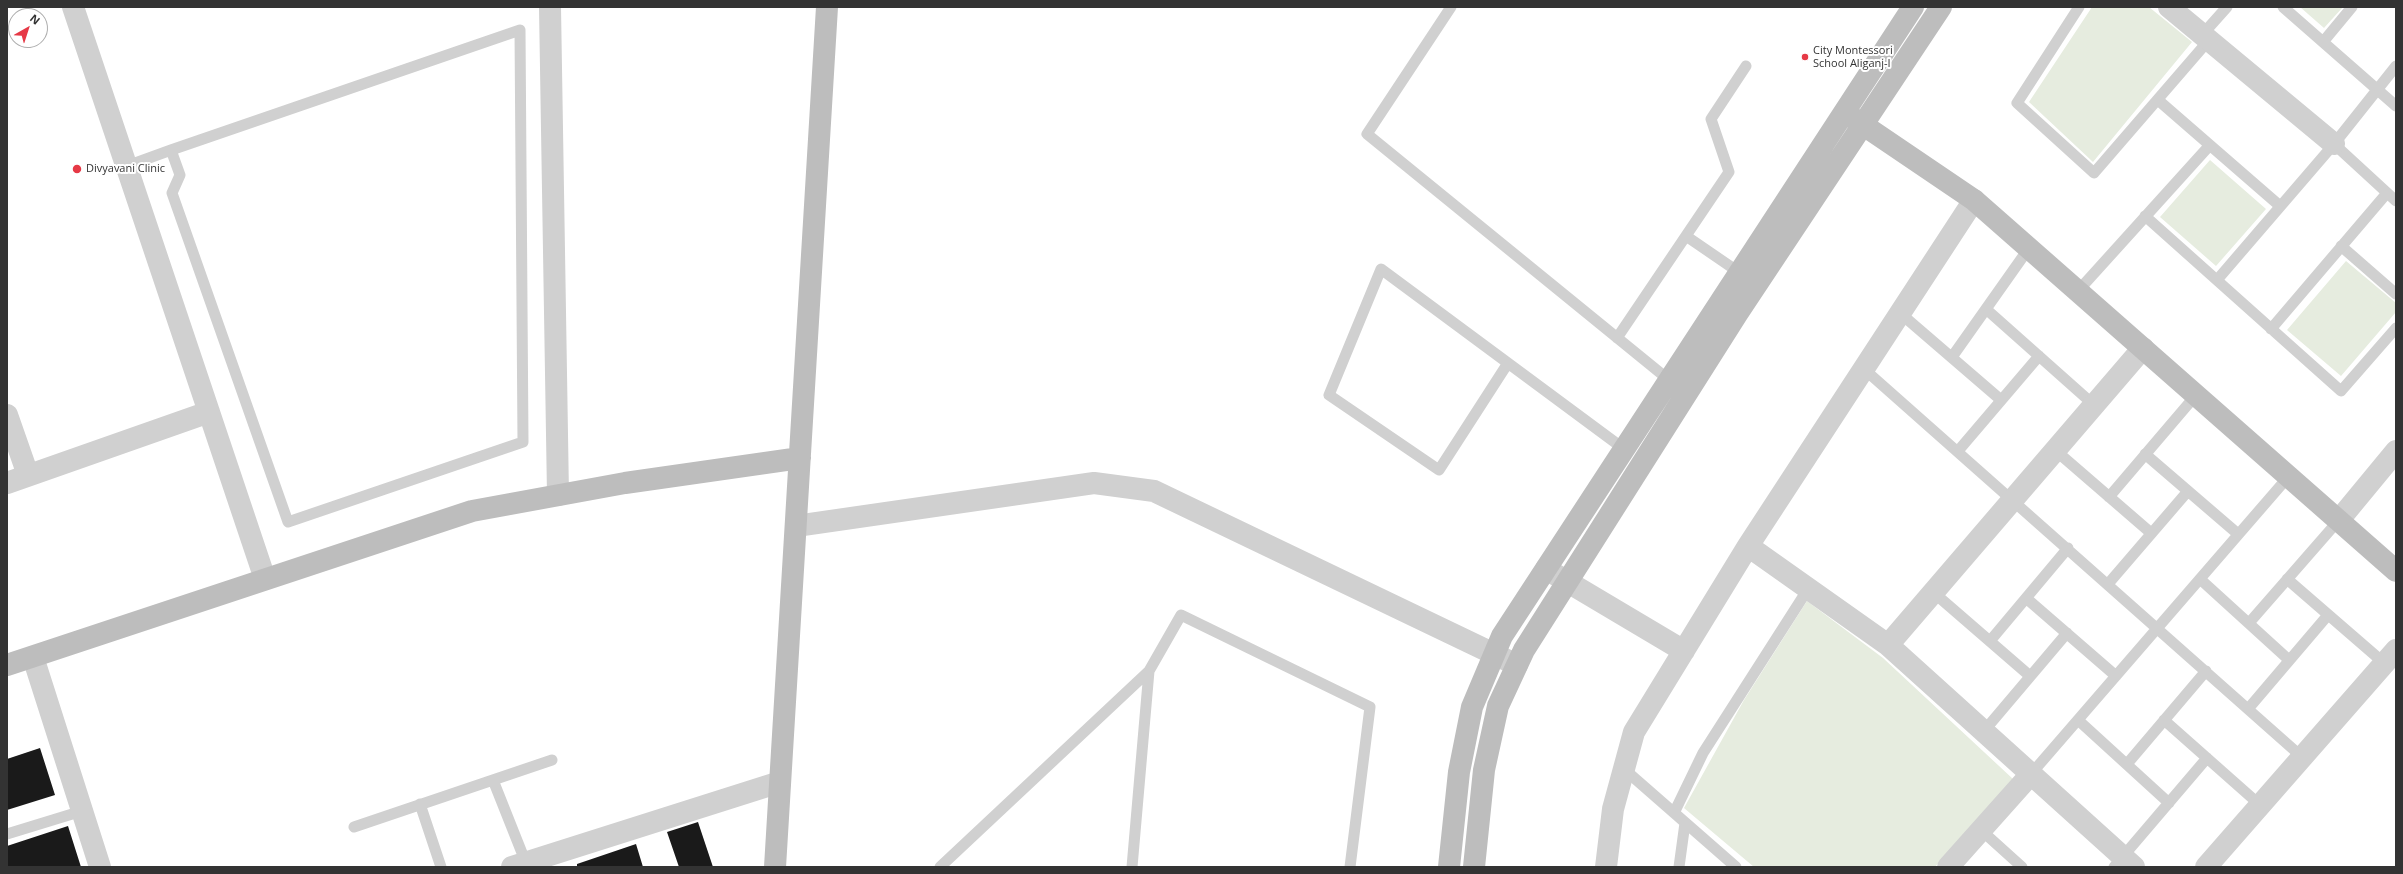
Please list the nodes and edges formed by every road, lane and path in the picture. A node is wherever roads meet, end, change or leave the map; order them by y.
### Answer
1 (73, 7) edge
2 (550, 7) edge
3 (827, 7) edge
4 (1451, 7) edge
5 (1913, 7) edge
6 (1941, 7) edge
7 (2079, 7) edge
8 (2169, 7) edge
9 (2227, 7) edge
10 (2283, 7) edge
11 (2352, 7) edge
12 (2206, 38) junction
13 (2323, 42) junction
14 (1746, 66) dead end
15 (2396, 66) edge
16 (2377, 90) junction
17 (2158, 100) junction
18 (2396, 106) edge
19 (1844, 112) junction
20 (1863, 125) junction
21 (2334, 144) junction
22 (2210, 145) junction
23 (171, 150) junction
24 (127, 166) junction
25 (2387, 193) junction
26 (1974, 200) junction
27 (2396, 201) edge
28 (2280, 206) junction
29 (2145, 216) junction
30 (1686, 236) junction
31 (2341, 246) junction
32 (2030, 248) junction
33 (1740, 273) junction
34 (2217, 280) junction
35 (2078, 290) junction
36 (2396, 294) edge
37 (1986, 309) junction
38 (1900, 313) junction
39 (2396, 328) edge
40 (2271, 329) junction
41 (1617, 338) junction
42 (2143, 348) junction
43 (2039, 356) junction
44 (1952, 357) junction
45 (1508, 364) junction
46 (1864, 368) junction
47 (1669, 380) junction
48 (2196, 395) junction
49 (2001, 400) junction
50 (2094, 405) junction
51 (209, 412) junction
52 (7, 415) edge
53 (1624, 449) junction
54 (2055, 450) junction
55 (1958, 451) junction
56 (2396, 451) edge
57 (2145, 454) junction
58 (800, 458) junction
59 (28, 475) junction
60 (2289, 476) junction
61 (7, 482) edge
62 (2188, 491) junction
63 (558, 495) junction
64 (2110, 497) junction
65 (2013, 499) junction
66 (2339, 520) junction
67 (796, 526) junction
68 (2151, 533) junction
69 (2238, 534) junction
70 (1748, 546) junction
71 (2068, 548) junction
72 (1546, 569) junction
73 (2396, 570) edge
74 (2200, 579) junction
75 (2287, 579) junction
76 (265, 580) junction
77 (1568, 582) junction
78 (2108, 584) junction
79 (1808, 589) junction
80 (1933, 592) junction
81 (2026, 598) junction
82 (2328, 615) junction
83 (2249, 623) junction
84 (2157, 628) junction
85 (2067, 633) junction
86 (1990, 641) junction
87 (1888, 645) junction
88 (1684, 650) junction
89 (1494, 655) junction
90 (33, 657) junction
91 (2390, 657) edge
92 (2289, 660) junction
93 (7, 665) edge
94 (1517, 665) junction
95 (1149, 671) junction
96 (2206, 671) junction
97 (2030, 676) junction
98 (2116, 676) junction
99 (2248, 709) junction
100 (2078, 720) junction
101 (2164, 720) junction
102 (1984, 731) junction
103 (2302, 757) junction
104 (2207, 758) junction
105 (552, 760) dead end
106 (2127, 764) junction
107 (1624, 769) junction
108 (2031, 774) junction
109 (493, 780) junction
110 (780, 782) junction
111 (2169, 803) junction
112 (420, 804) junction
113 (2260, 805) junction
114 (82, 811) junction
115 (1674, 813) junction
116 (1685, 823) junction
117 (354, 826) dead end
118 (1981, 830) junction
119 (7, 834) edge
120 (2124, 864) edge
121 (519, 865) edge
122 (100, 867) edge
123 (441, 867) edge
124 (774, 867) edge
125 (940, 867) edge
126 (1132, 867) edge
127 (1350, 867) edge
128 (1450, 867) edge
129 (1474, 867) edge
130 (1606, 867) edge
131 (1679, 867) edge
132 (1736, 867) edge
133 (1948, 867) edge
134 (2022, 867) edge
135 (2206, 867) edge

1 - 24 street
2 - 63 street
3 - 58 street
4 - 41 lane
5 - 19 street
6 - 20 street
7 - 17 lane
8 - 12 street
9 - 12 lane
10 - 13 lane
11 - 13 lane
12 - 17 lane
12 - 21 street
13 - 16 lane
14 - 30 lane
15 - 16 lane
16 - 18 lane
16 - 21 lane
17 - 22 lane
19 - 20 street
19 - 33 street
20 - 26 street
20 - 77 street
21 - 25 lane
21 - 28 lane
22 - 28 lane
22 - 29 lane
23 - 23 lane
23 - 24 lane
24 - 51 street
25 - 27 lane
25 - 31 lane
26 - 32 street
26 - 38 street
28 - 34 lane
29 - 34 lane
29 - 35 lane
30 - 33 lane
30 - 41 lane
31 - 36 lane
31 - 40 lane
32 - 35 street
32 - 37 lane
33 - 47 street
34 - 40 lane
35 - 42 street
37 - 43 lane
37 - 44 lane
38 - 44 lane
38 - 46 street
39 - 40 lane
41 - 47 lane
42 - 48 street
42 - 50 street
43 - 49 lane
43 - 50 lane
44 - 49 lane
45 - 45 lane
45 - 53 lane
46 - 55 lane
46 - 70 street
47 - 53 street
48 - 57 lane
48 - 60 street
49 - 55 lane
50 - 54 street
51 - 59 street
51 - 76 street
52 - 59 street
53 - 72 street
54 - 64 lane
54 - 65 street
55 - 65 lane
56 - 66 street
57 - 62 lane
57 - 64 lane
58 - 63 street
58 - 67 street
59 - 61 street
60 - 66 street
60 - 69 lane
62 - 68 lane
62 - 69 lane
63 - 76 street
64 - 68 lane
65 - 71 lane
65 - 80 street
66 - 73 street
66 - 75 lane
67 - 89 street
67 - 110 street
68 - 78 lane
69 - 74 lane
70 - 79 street
70 - 88 street
71 - 78 lane
71 - 81 lane
72 - 77 street
72 - 89 street
74 - 83 lane
74 - 84 lane
75 - 82 lane
75 - 83 lane
76 - 90 street
77 - 88 street
77 - 94 street
78 - 84 lane
79 - 87 street
79 - 115 lane
80 - 86 lane
80 - 87 street
81 - 85 lane
81 - 86 lane
82 - 91 lane
82 - 92 lane
83 - 92 lane
84 - 96 lane
84 - 98 lane
85 - 97 lane
85 - 98 lane
86 - 97 lane
87 - 102 street
88 - 107 street
89 - 94 street
89 - 128 street
90 - 93 street
90 - 114 street
91 - 103 street
92 - 99 lane
94 - 129 street
95 - 125 lane
95 - 126 lane
95 - 127 lane
96 - 99 lane
96 - 101 lane
97 - 102 lane
98 - 100 lane
99 - 103 lane
100 - 106 lane
100 - 108 lane
101 - 104 lane
101 - 106 lane
102 - 108 street
103 - 113 street
104 - 111 lane
104 - 113 lane
105 - 109 lane
106 - 111 lane
107 - 115 lane
107 - 130 street
108 - 118 street
108 - 120 street
109 - 112 lane
109 - 121 lane
110 - 121 street
110 - 124 street
111 - 120 lane
112 - 117 lane
112 - 123 lane
113 - 135 street
114 - 119 lane
114 - 122 street
115 - 116 lane
116 - 131 lane
116 - 132 lane
118 - 133 street
118 - 134 lane

